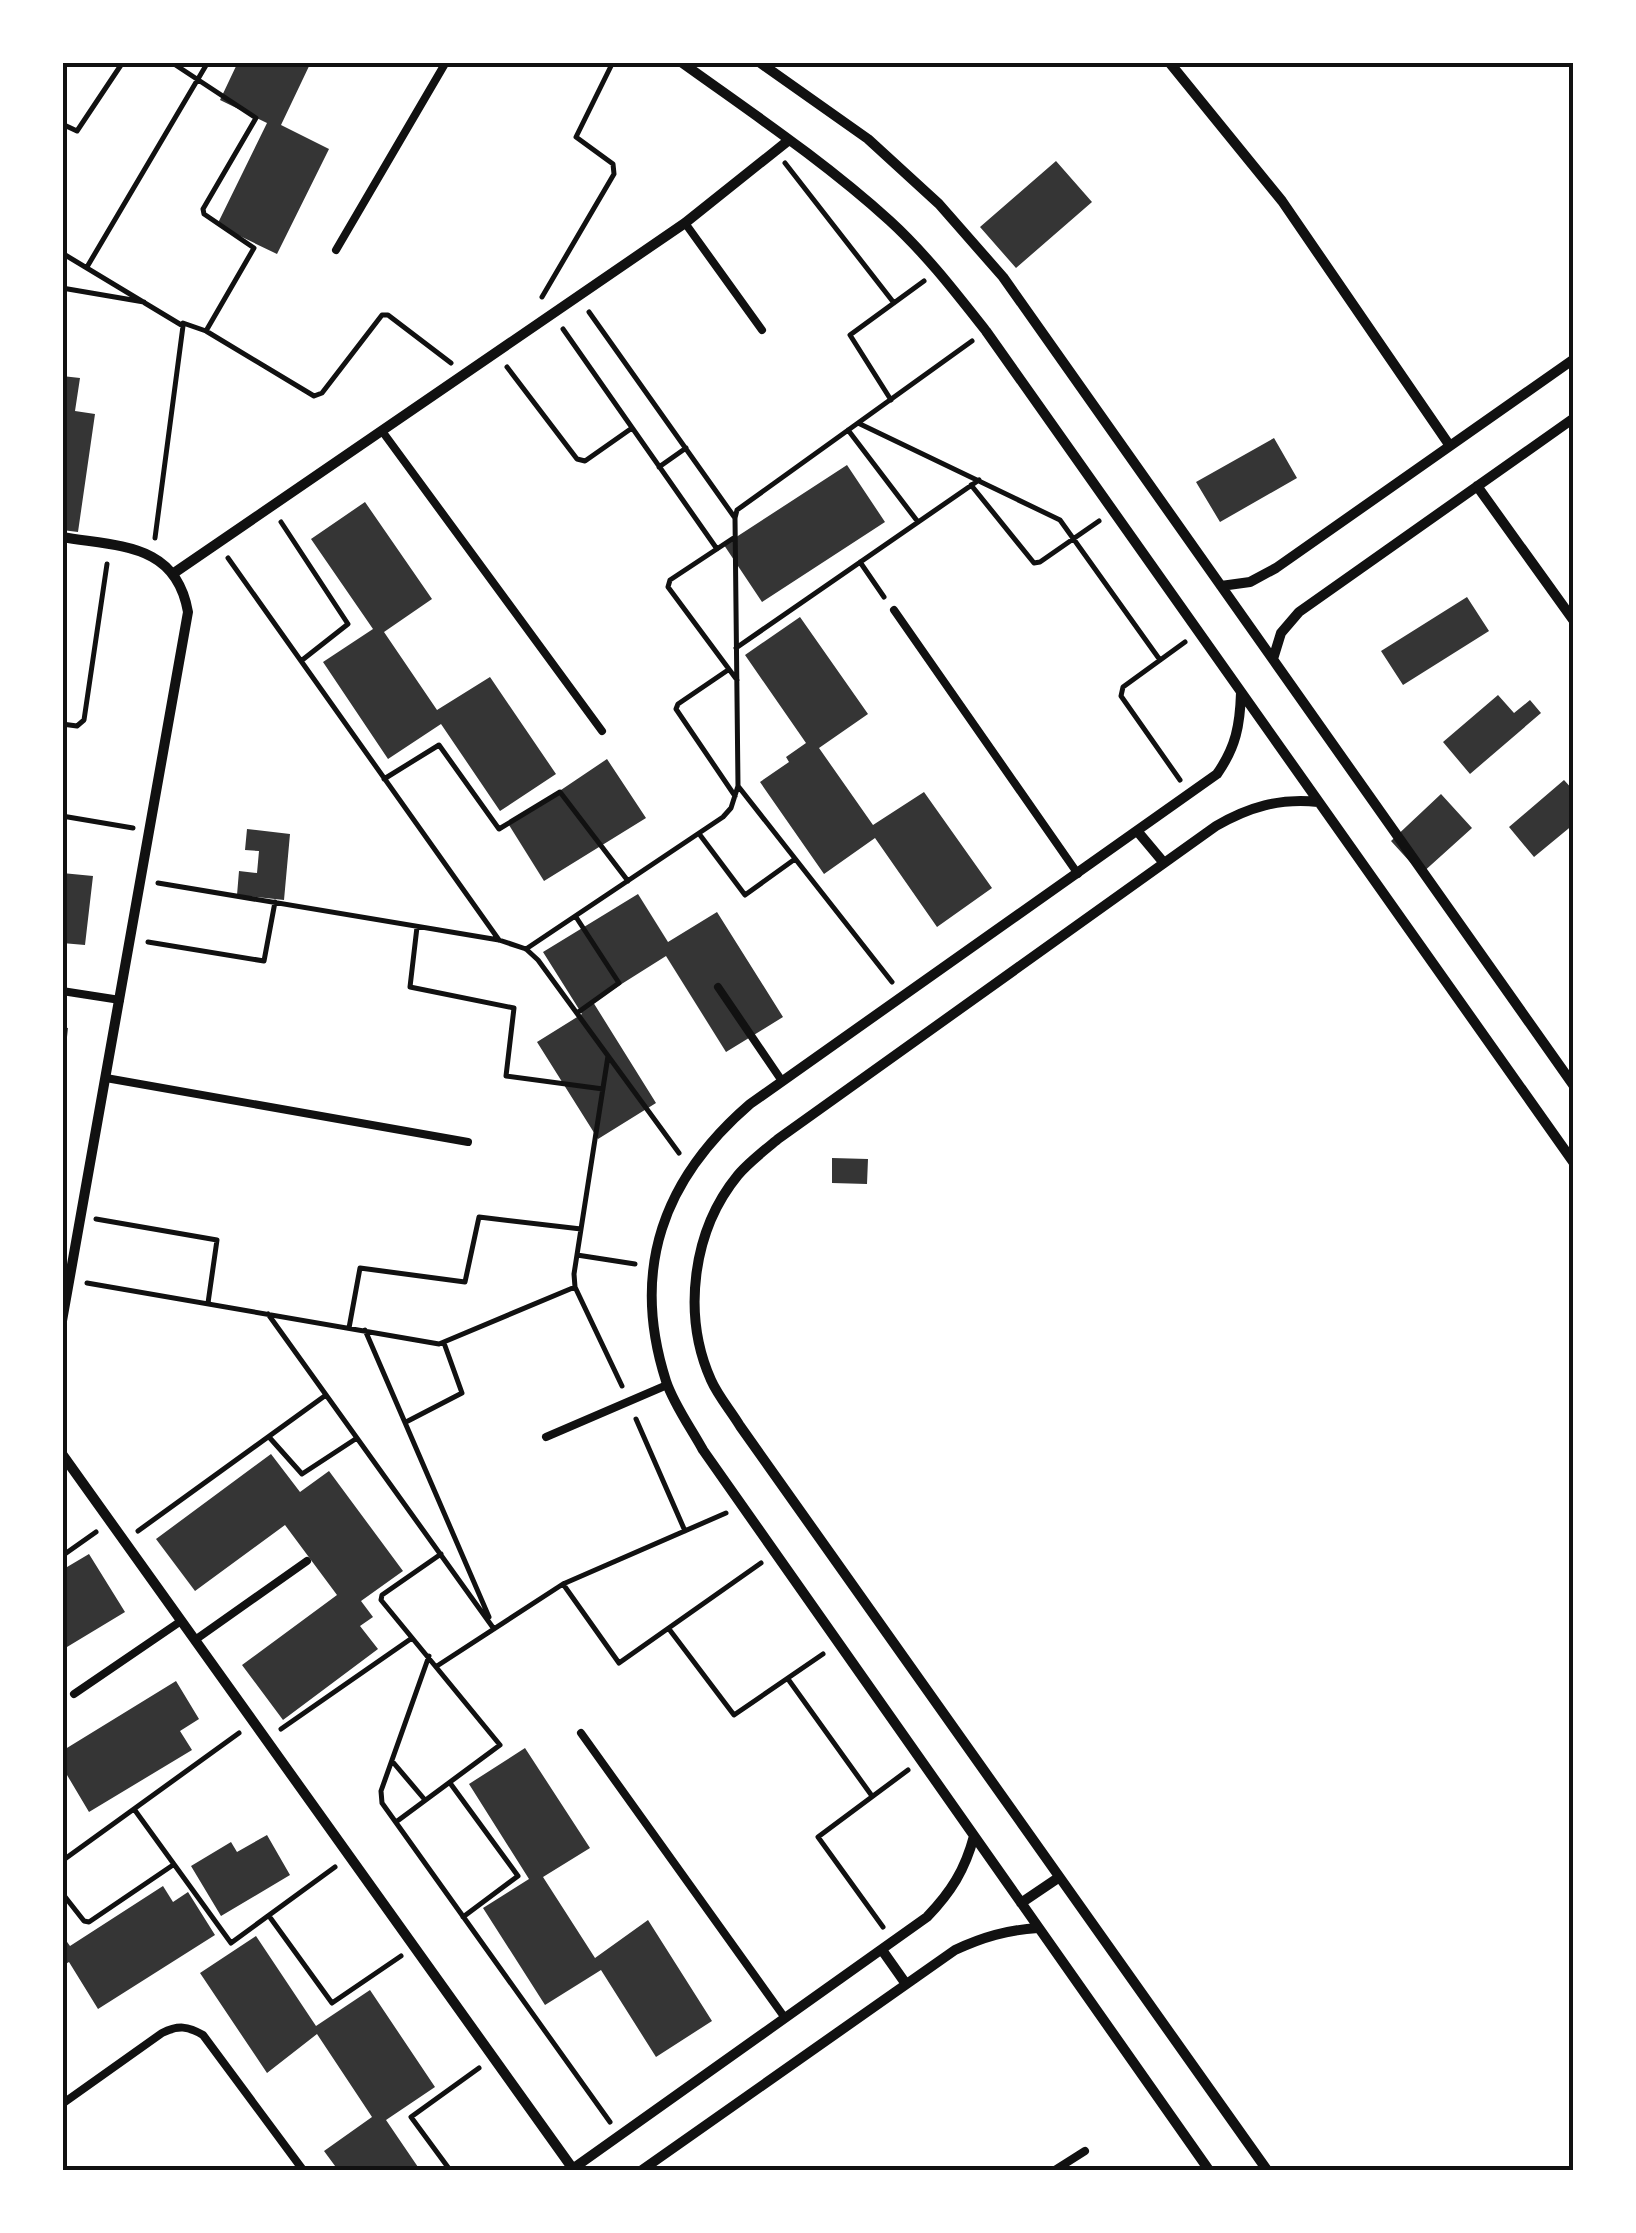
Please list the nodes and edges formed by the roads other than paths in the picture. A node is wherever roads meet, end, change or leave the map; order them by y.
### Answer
1 (446, 62) edge
2 (681, 62) edge
3 (758, 62) edge
4 (1169, 62) edge
5 (789, 140) junction
6 (684, 224) junction
7 (336, 250) dead end
8 (762, 330) dead end
9 (1574, 359) edge
10 (1574, 418) edge
11 (382, 431) junction
12 (1450, 446) junction
13 (1477, 486) junction
14 (62, 538) edge
15 (174, 573) junction
16 (1221, 586) junction
17 (894, 610) road end
18 (1574, 621) edge
19 (1273, 660) junction
20 (1241, 692) junction
21 (602, 731) dead end
22 (1318, 802) junction
23 (1138, 832) junction
24 (1164, 863) junction
25 (1078, 874) junction
26 (718, 988) dead end
27 (62, 991) edge
28 (120, 1000) junction
29 (106, 1078) junction
30 (782, 1081) junction
31 (1574, 1086) edge
32 (468, 1142) dead end
33 (1574, 1163) edge
34 (62, 1321) edge
35 (667, 1385) junction
36 (546, 1438) dead end
37 (62, 1454) edge
38 (307, 1561) dead end
39 (182, 1620) junction
40 (195, 1640) junction
41 (74, 1694) dead end
42 (581, 1733) dead end
43 (974, 1836) junction
44 (1058, 1878) junction
45 (1021, 1903) junction
46 (1038, 1928) junction
47 (882, 1950) junction
48 (906, 1984) junction
49 (785, 2018) junction
50 (62, 2104) edge
51 (1085, 2151) dead end
52 (303, 2170) edge
53 (572, 2170) edge
54 (642, 2170) edge
55 (1055, 2170) edge
56 (1209, 2170) edge
57 (1268, 2170) edge

1 - 7 lane
2 - 5 street
3 - 16 street
4 - 12 street
5 - 6 street
5 - 20 street
6 - 8 lane
6 - 11 street
9 - 12 street
10 - 13 street
11 - 15 street
11 - 21 lane
12 - 16 street
13 - 18 street
13 - 19 street
14 - 15 street
15 - 28 street
16 - 19 street
17 - 25 lane
19 - 31 street
20 - 22 street
20 - 23 street
22 - 24 street
22 - 33 street
23 - 24 street
23 - 25 street
24 - 44 street
25 - 30 street
26 - 30 lane
27 - 28 lane
28 - 29 street
29 - 32 lane
29 - 34 street
30 - 35 street
35 - 36 lane
35 - 43 street
37 - 39 street
38 - 40 lane
39 - 40 street
39 - 41 lane
40 - 53 street
42 - 49 lane
43 - 45 street
43 - 47 street
44 - 45 street
44 - 57 street
45 - 46 street
46 - 48 street
46 - 56 street
47 - 48 street
47 - 49 street
48 - 54 street
49 - 53 street
50 - 52 lane
51 - 55 lane

